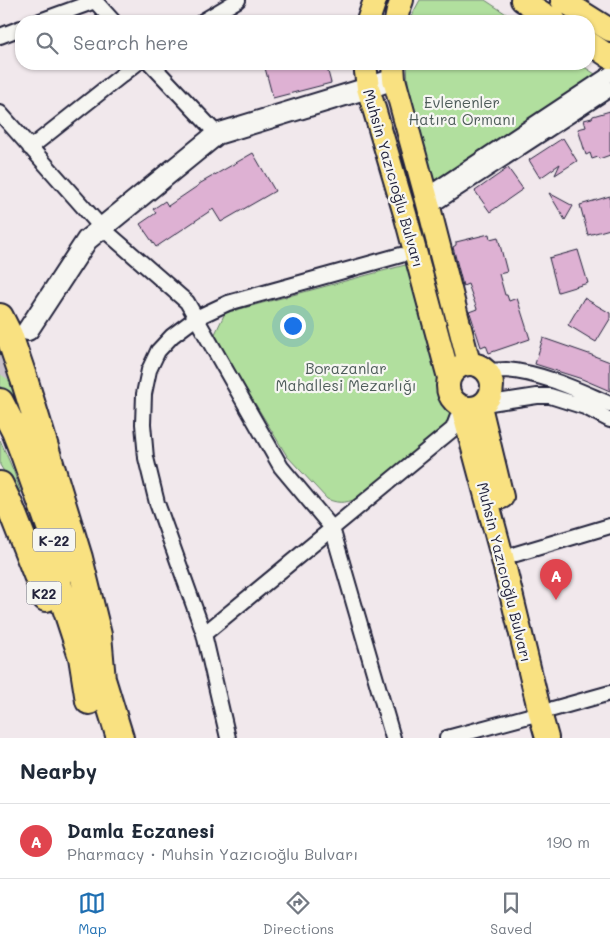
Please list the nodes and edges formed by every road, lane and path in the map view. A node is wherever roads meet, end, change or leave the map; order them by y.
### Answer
1 (95, 0) edge
2 (238, 0) edge
3 (402, 0) edge
4 (522, 0) edge
5 (562, 0) edge
6 (56, 15) edge
7 (108, 15) edge
8 (213, 15) edge
9 (397, 15) edge
10 (546, 15) edge
11 (586, 15) edge
12 (595, 21) edge
13 (15, 30) edge
14 (610, 30) edge
15 (0, 36) edge
16 (595, 47) edge
17 (610, 57) edge
18 (128, 70) edge
19 (156, 70) edge
20 (366, 70) edge
21 (393, 71) edge
22 (610, 74) edge
23 (368, 88) junction
24 (610, 89) edge
25 (0, 113) edge
26 (217, 134) junction
27 (30, 148) junction
28 (427, 202) junction
29 (101, 227) junction
30 (401, 255) dead end
31 (0, 317) edge
32 (196, 318) junction
33 (28, 330) tunnel mouth
34 (478, 367) junction
35 (449, 378) junction
36 (0, 402) edge
37 (610, 404) edge
38 (475, 406) junction
39 (610, 420) edge
40 (0, 427) edge
41 (0, 485) edge
42 (610, 526) edge
43 (332, 528) junction
44 (516, 554) junction
45 (204, 634) junction
46 (96, 691) junction
47 (610, 693) edge
48 (546, 711) junction
49 (101, 738) edge
50 (120, 738) edge
51 (228, 738) edge
52 (393, 738) edge
53 (447, 738) edge
54 (547, 738) edge
55 (561, 738) edge

1 - 6 street
1 - 7 street
2 - 8 street
3 - 9 main road
4 - 10 main road
5 - 11 main road
12 - 14 main road
13 - 15 street
16 - 17 main road
18 - 27 street
19 - 26 street
20 - 23 main road, Muhsin Yazıcıoğlu Bulvarı
21 - 23 street
21 - 28 main road, Muhsin Yazıcıoğlu Bulvarı
22 - 28 street
23 - 26 street
23 - 35 main road, Muhsin Yazıcıoğlu Bulvarı
24 - 28 street
25 - 27 street
26 - 29 street
27 - 29 street
28 - 34 main road, Muhsin Yazıcıoğlu Bulvarı
29 - 32 street
29 - 33 street
30 - 32 street
31 - 46 highway
32 - 43 street
32 - 45 street
34 - 35 main road
34 - 37 street
34 - 38 main road
35 - 38 main road
36 - 46 highway, K-22
38 - 39 street
38 - 43 street
38 - 44 main road
38 - 48 main road, Muhsin Yazıcıoğlu Bulvarı
40 - 46 highway, K-22
41 - 46 highway, K22
42 - 44 street
43 - 45 street
43 - 52 street
44 - 48 main road
45 - 51 street
46 - 49 highway
46 - 50 highway
47 - 48 street
48 - 53 street
48 - 54 main road, Muhsin Yazıcıoğlu Bulvarı
48 - 55 main road

